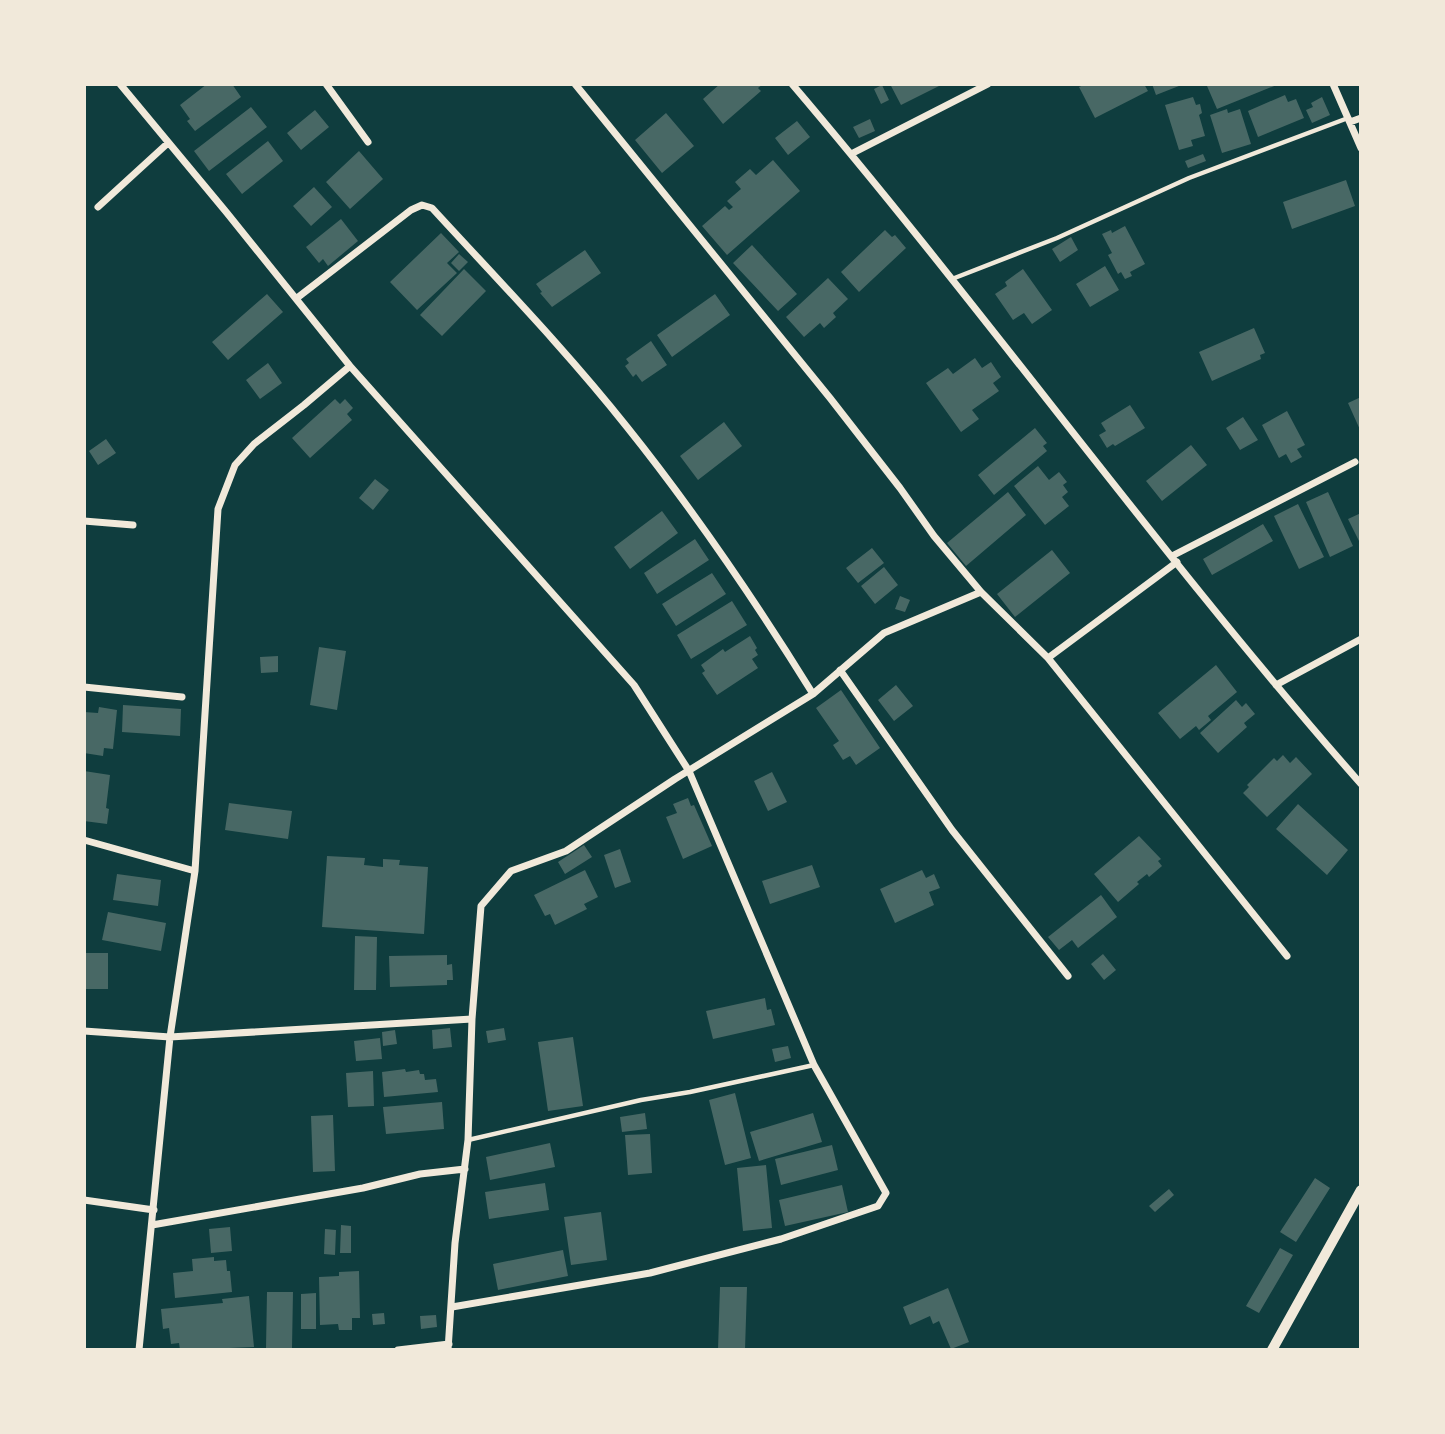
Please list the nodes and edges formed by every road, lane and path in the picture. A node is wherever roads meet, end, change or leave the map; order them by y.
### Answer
1 (120, 84) edge
2 (326, 84) edge
3 (575, 84) edge
4 (792, 84) edge
5 (988, 84) edge
6 (1333, 84) edge
7 (1361, 118) edge
8 (1349, 120) junction
9 (368, 142) dead end
10 (168, 143) junction
11 (1361, 148) edge
12 (851, 154) junction
13 (99, 207) dead end
14 (953, 279) junction
15 (297, 298) junction
16 (350, 366) junction
17 (1355, 462) dead end
18 (84, 521) edge
19 (133, 525) dead end
20 (1175, 559) junction
21 (981, 592) junction
22 (1361, 639) edge
23 (1048, 658) junction
24 (840, 670) junction
25 (1276, 685) junction
26 (84, 687) edge
27 (813, 694) junction
28 (182, 696) dead end
29 (689, 771) junction
30 (1361, 784) edge
31 (84, 841) edge
32 (195, 871) junction
33 (1287, 956) dead end
34 (1068, 976) dead end
35 (472, 1019) junction
36 (84, 1031) edge
37 (170, 1037) junction
38 (814, 1065) junction
39 (468, 1140) junction
40 (464, 1169) junction
41 (1361, 1189) edge
42 (84, 1200) edge
43 (154, 1210) junction
44 (152, 1225) junction
45 (452, 1307) junction
46 (448, 1347) edge
47 (139, 1350) edge
48 (398, 1350) edge
49 (1272, 1350) edge

1 - 10 street
2 - 9 street
3 - 21 street
4 - 12 street
5 - 12 street
6 - 8 street
7 - 8 street
8 - 11 street
8 - 14 lane
10 - 13 street
10 - 15 street
12 - 14 street
14 - 20 street
15 - 16 street
15 - 27 street
16 - 29 street
16 - 32 street
17 - 20 street
18 - 19 street
20 - 23 street
20 - 25 street
21 - 23 street
21 - 24 street
22 - 25 street
23 - 33 street
24 - 27 street
24 - 34 street
25 - 30 street
26 - 28 street
27 - 29 street
29 - 35 street
29 - 38 street
31 - 32 street
32 - 37 street
35 - 37 street
35 - 39 street
36 - 37 street
37 - 43 street
38 - 39 lane
38 - 45 street
39 - 40 street
40 - 44 street
40 - 45 street
41 - 49 street
42 - 43 street
43 - 44 street
44 - 47 street
45 - 46 street
46 - 48 street

